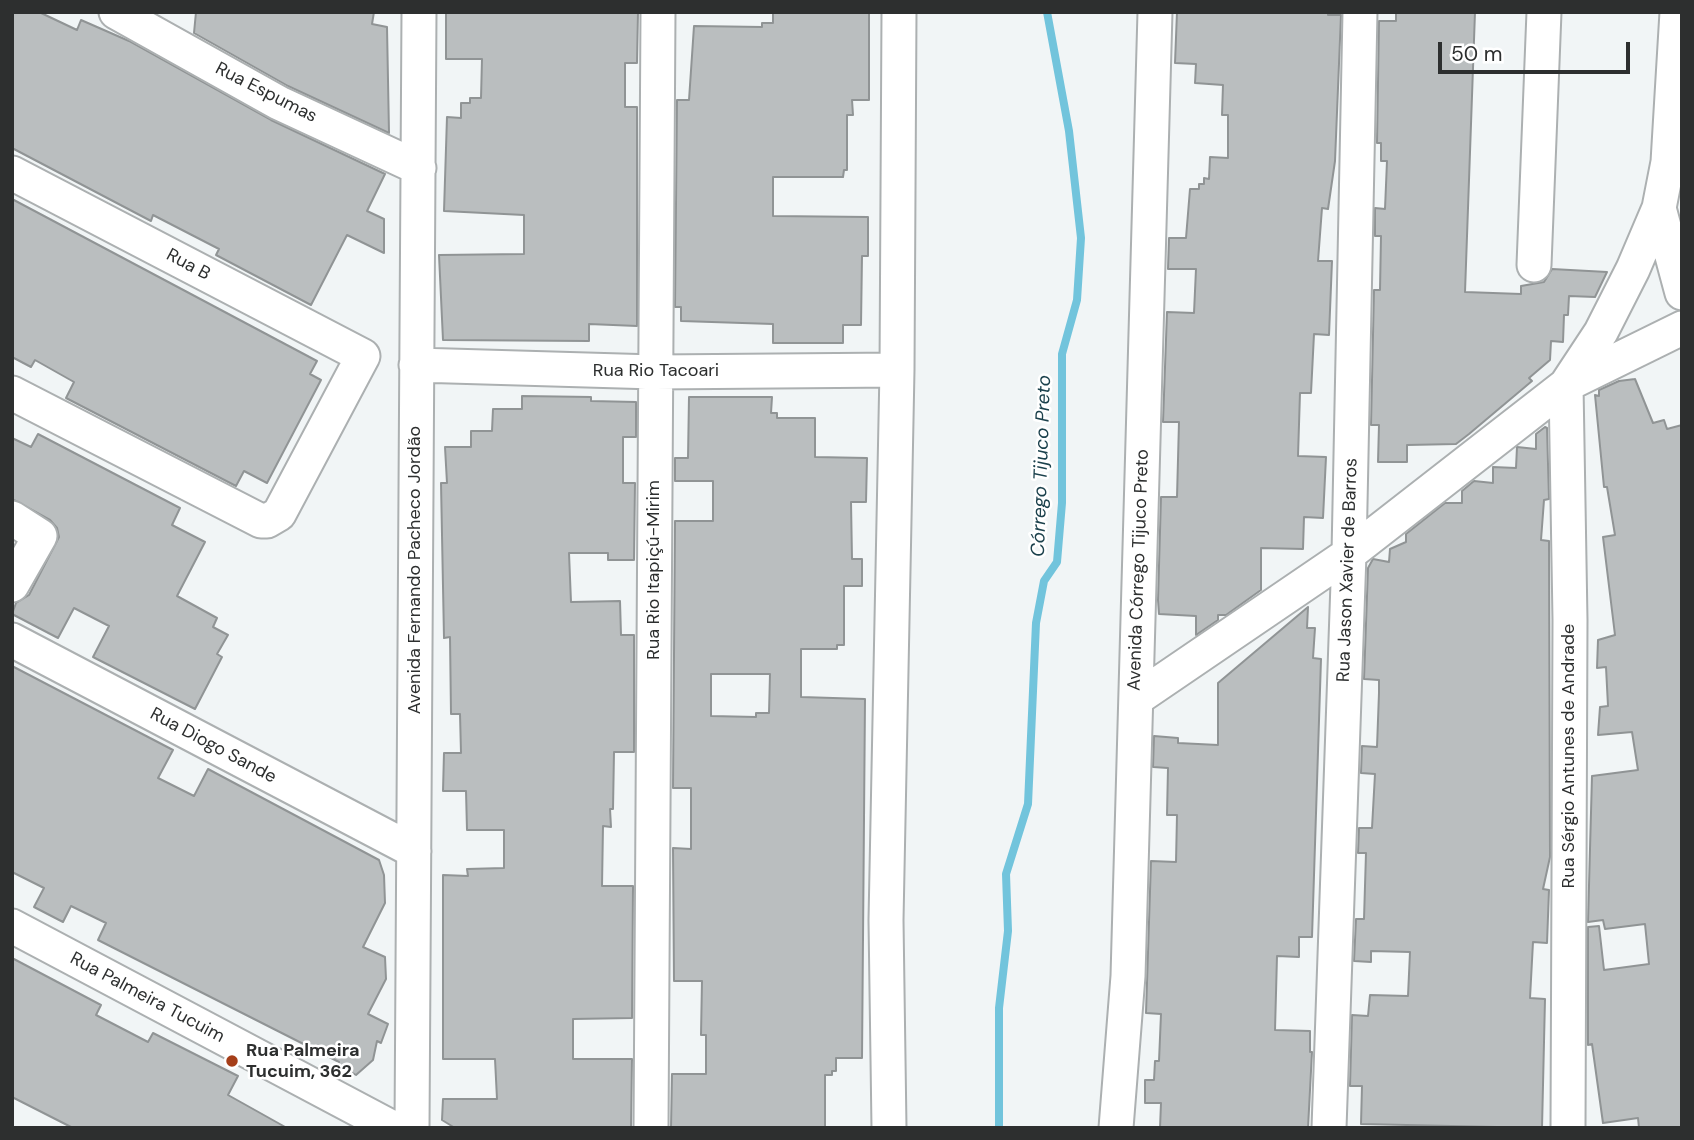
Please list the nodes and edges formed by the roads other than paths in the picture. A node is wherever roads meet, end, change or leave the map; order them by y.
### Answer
1 (116, 12) edge
2 (419, 12) edge
3 (658, 12) edge
4 (899, 12) edge
5 (1155, 12) edge
6 (1360, 12) edge
7 (1544, 12) edge
8 (1677, 12) edge
9 (1675, 162) edge
10 (419, 167) junction
11 (12, 173) edge
12 (1659, 208) junction
13 (1534, 265) dead end
14 (1682, 293) edge
15 (1682, 328) edge
16 (416, 365) junction
17 (897, 370) junction
18 (655, 372) junction
19 (1566, 385) junction
20 (12, 393) edge
21 (12, 518) edge
22 (1349, 554) junction
23 (12, 585) edge
24 (12, 640) edge
25 (1136, 699) junction
26 (414, 851) junction
27 (12, 926) edge
28 (393, 1128) edge
29 (412, 1128) edge
30 (651, 1128) edge
31 (889, 1128) edge
32 (1116, 1128) edge
33 (1329, 1128) edge
34 (1568, 1128) edge

1 - 10 street, Rua Espumas
2 - 10 street, Avenida Fernando Pacheco Jordão
3 - 18 street, Rua Rio Itapiçú-Mirim
4 - 17 street
5 - 25 street, Avenida Córrego Tijuco Preto
6 - 22 street, Rua Jason Xavier de Barros
7 - 13 street
8 - 9 street
9 - 12 street
10 - 16 street, Avenida Fernando Pacheco Jordão
11 - 20 street, Rua B
12 - 14 street
12 - 19 street
15 - 19 street
16 - 18 street, Rua Rio Tacoari
16 - 26 street, Avenida Fernando Pacheco Jordão
17 - 18 street, Rua Rio Tacoari
17 - 31 street
18 - 30 street, Rua Rio Itapiçú-Mirim
19 - 22 street
19 - 34 street, Rua Sérgio Antunes de Andrade
21 - 23 street
22 - 25 street
22 - 33 street, Rua Jason Xavier de Barros
24 - 26 street, Rua Diogo Sande
25 - 32 street, Avenida Córrego Tijuco Preto
26 - 29 street, Avenida Fernando Pacheco Jordão
27 - 28 street, Rua Palmeira Tucuim

